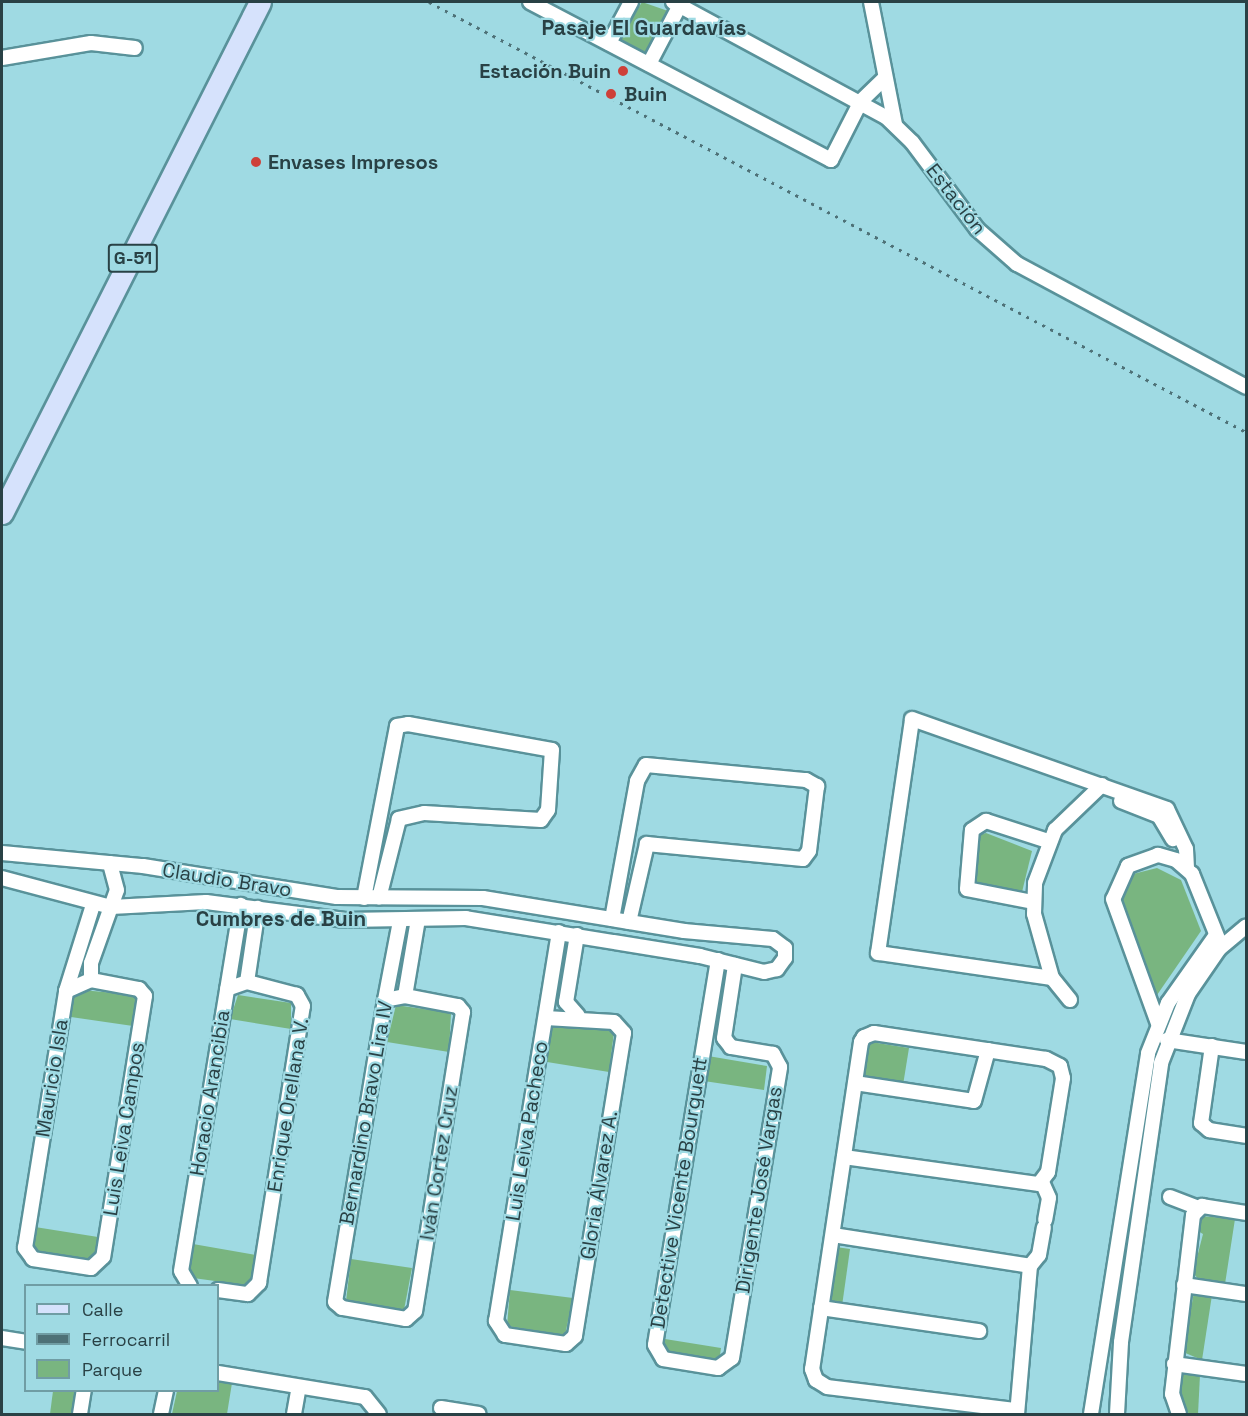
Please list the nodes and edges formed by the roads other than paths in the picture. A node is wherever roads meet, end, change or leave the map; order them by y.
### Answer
1 (260, 2) edge
2 (530, 2) edge
3 (631, 2) edge
4 (871, 2) edge
5 (676, 3) edge
6 (609, 43) junction
7 (135, 48) dead end
8 (2, 58) edge
9 (649, 64) junction
10 (884, 79) junction
11 (861, 101) junction
12 (895, 124) junction
13 (1246, 387) edge
14 (2, 513) edge
15 (1098, 788) junction
16 (379, 807) junction
17 (399, 819) junction
18 (630, 824) junction
19 (1048, 841) junction
20 (626, 845) junction
21 (646, 846) junction
22 (2, 853) edge
23 (110, 863) junction
24 (1182, 864) junction
25 (2, 878) edge
26 (344, 898) junction
27 (364, 898) junction
28 (379, 898) junction
29 (510, 902) junction
30 (1033, 902) junction
31 (93, 905) junction
32 (241, 905) junction
33 (111, 908) junction
34 (258, 908) junction
35 (418, 919) junction
36 (612, 919) junction
37 (345, 920) junction
38 (400, 921) junction
39 (629, 922) junction
40 (506, 923) junction
41 (1246, 926) edge
42 (684, 931) junction
43 (559, 932) junction
44 (577, 935) junction
45 (1216, 935) junction
46 (1219, 949) junction
47 (681, 953) junction
48 (718, 960) junction
49 (735, 965) junction
50 (1052, 978) junction
51 (91, 980) junction
52 (247, 982) junction
53 (227, 988) junction
54 (66, 991) junction
55 (405, 996) junction
56 (385, 1000) junction
57 (1070, 1000) dead end
58 (578, 1016) junction
59 (546, 1018) junction
60 (1158, 1023) junction
61 (1167, 1040) junction
62 (730, 1045) junction
63 (1212, 1046) junction
64 (988, 1050) junction
65 (701, 1051) junction
66 (1246, 1052) edge
67 (855, 1083) junction
68 (1141, 1094) junction
69 (1156, 1096) junction
70 (1246, 1136) edge
71 (844, 1157) junction
72 (1042, 1182) junction
73 (1170, 1197) dead end
74 (1198, 1208) junction
75 (1246, 1213) edge
76 (833, 1235) junction
77 (97, 1265) joint
78 (1030, 1266) junction
79 (186, 1283) edge
80 (1184, 1285) junction
81 (219, 1290) edge
82 (1246, 1294) edge
83 (821, 1308) junction
84 (411, 1318) joint
85 (979, 1332) dead end
86 (2, 1338) edge
87 (24, 1342) edge
88 (570, 1342) joint
89 (1174, 1364) junction
90 (726, 1365) joint
91 (219, 1373) edge
92 (1246, 1374) edge
93 (299, 1387) junction
94 (84, 1392) edge
95 (166, 1392) edge
96 (441, 1408) dead end
97 (378, 1410) edge
98 (1016, 1412) edge
99 (80, 1414) edge
100 (161, 1414) edge
101 (294, 1414) edge
102 (473, 1414) edge
103 (1091, 1414) edge
104 (1117, 1414) edge
105 (1179, 1414) edge

1 - 14 main road, G-51
2 - 6 street
3 - 6 street
4 - 10 street
5 - 9 street
5 - 11 street, Estación
6 - 9 street
7 - 8 street
9 - 11 street
10 - 11 street
10 - 12 street
11 - 12 street, Estación
12 - 13 street, Estación
15 - 19 street
15 - 24 street
15 - 50 street
16 - 17 street
16 - 17 street
16 - 27 street
17 - 28 street
18 - 20 street
18 - 21 street
18 - 21 street
19 - 30 street
19 - 30 street
20 - 21 street
20 - 36 street
21 - 39 street
22 - 23 street, Claudio Bravo
23 - 26 street, Claudio Bravo
23 - 33 street
24 - 45 street
24 - 60 street
25 - 31 street, Claudio Bravo
26 - 27 street, Claudio Bravo
26 - 37 street
27 - 28 street, Claudio Bravo
28 - 29 street, Claudio Bravo
29 - 36 street, Claudio Bravo
29 - 40 street
30 - 50 street
31 - 33 street, Claudio Bravo
31 - 54 street, Mauricio Isla
32 - 33 street, Claudio Bravo
32 - 34 street, Claudio Bravo
32 - 53 street, Horacio Arancibia
33 - 51 street
34 - 37 street, Claudio Bravo
34 - 52 street
35 - 38 street, Claudio Bravo
35 - 40 street, Claudio Bravo
35 - 55 street, Bernardino Bravo Lira IV
36 - 39 street, Claudio Bravo
37 - 38 street, Claudio Bravo
38 - 56 street, Bernardino Bravo Lira IV
39 - 42 street, Claudio Bravo
40 - 43 street, Claudio Bravo
41 - 46 street
42 - 47 street
42 - 49 street, Claudio Bravo
43 - 44 street, Claudio Bravo
43 - 59 street, Luis Leiva Pacheco
44 - 47 street, Claudio Bravo
44 - 58 street
45 - 46 street
45 - 60 street
46 - 61 street
47 - 48 street, Claudio Bravo
48 - 49 street, Claudio Bravo
48 - 65 street, Detective Vicente Bourguett
49 - 62 street, Detective Vicente Bourguett
50 - 57 street
51 - 54 street
51 - 77 street, Luis Leiva Campos
52 - 53 street
52 - 81 street, Enrique Orellana V.
53 - 79 street, Horacio Arancibia
54 - 77 street, Mauricio Isla
55 - 56 street
55 - 84 street, Iván Cortez Cruz
56 - 84 street, Bernardino Bravo Lira IV
58 - 59 street
58 - 88 street, Gloria Álvarez A.
59 - 88 street, Luis Leiva Pacheco
60 - 68 street
61 - 63 street
61 - 69 street
62 - 65 street, Dirigente José Vargas
62 - 90 street, Dirigente José Vargas
63 - 66 street
63 - 70 street
64 - 67 street
64 - 67 street
64 - 72 street
65 - 90 street, Detective Vicente Bourguett
67 - 71 street
68 - 69 street
68 - 103 street
69 - 104 street
71 - 72 street
71 - 76 street
72 - 78 street
73 - 74 street
74 - 75 street
74 - 80 street
76 - 78 street
76 - 83 street
78 - 98 street
80 - 82 street
80 - 89 street
83 - 85 street
83 - 98 street
86 - 87 street
89 - 92 street
89 - 105 street
91 - 93 street
93 - 97 street
93 - 101 street
94 - 99 street
95 - 100 street
96 - 102 street

